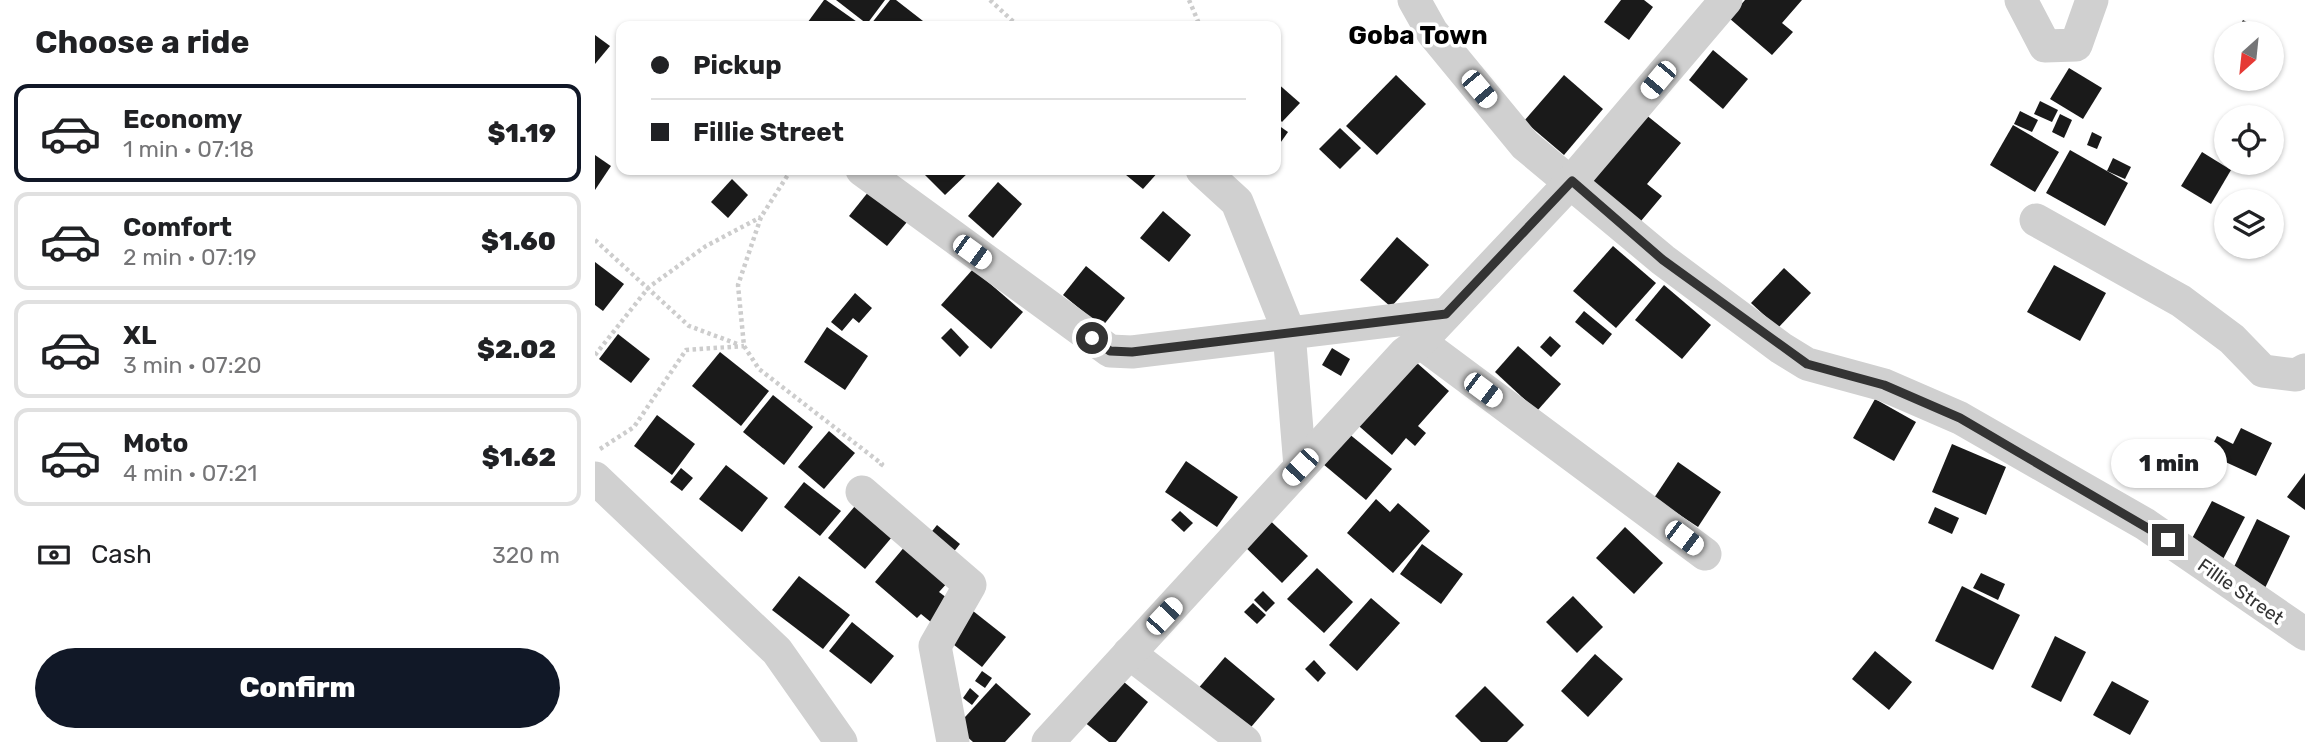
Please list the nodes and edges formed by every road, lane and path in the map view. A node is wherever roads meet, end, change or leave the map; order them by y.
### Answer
1 (990, 0) edge
2 (1189, 0) edge
3 (1414, 0) edge
4 (1727, 0) edge
5 (2021, 0) edge
6 (2092, 0) edge
7 (1012, 21) edge
8 (1198, 21) edge
9 (788, 175) edge
10 (869, 175) edge
11 (1207, 175) edge
12 (1572, 181) junction
13 (761, 217) junction
14 (2036, 220) dead end
15 (595, 240) edge
16 (649, 287) junction
17 (1446, 314) junction
18 (1289, 332) junction
19 (1420, 342) junction
20 (744, 346) junction
21 (595, 355) edge
22 (2305, 370) edge
23 (595, 452) edge
24 (1300, 467) junction
25 (595, 478) edge
26 (862, 492) joint
27 (1705, 554) dead end
28 (2305, 635) edge
29 (1129, 653) junction
30 (841, 742) edge
31 (953, 742) edge
32 (1048, 742) edge
33 (1245, 742) edge

1 - 7 path
2 - 8 path
3 - 12 street, Fillie Street
4 - 12 street
5 - 6 street
9 - 13 path
10 - 18 street
11 - 18 street
12 - 17 street
12 - 28 street, Fillie Street
13 - 16 path
13 - 20 path
14 - 22 street
15 - 16 path
16 - 20 path
16 - 21 path
17 - 18 street
17 - 19 street
18 - 24 street
19 - 24 street
19 - 27 street
20 - 23 path
20 - 26 path
24 - 29 street
25 - 30 street
26 - 31 street
29 - 32 street
29 - 33 street

